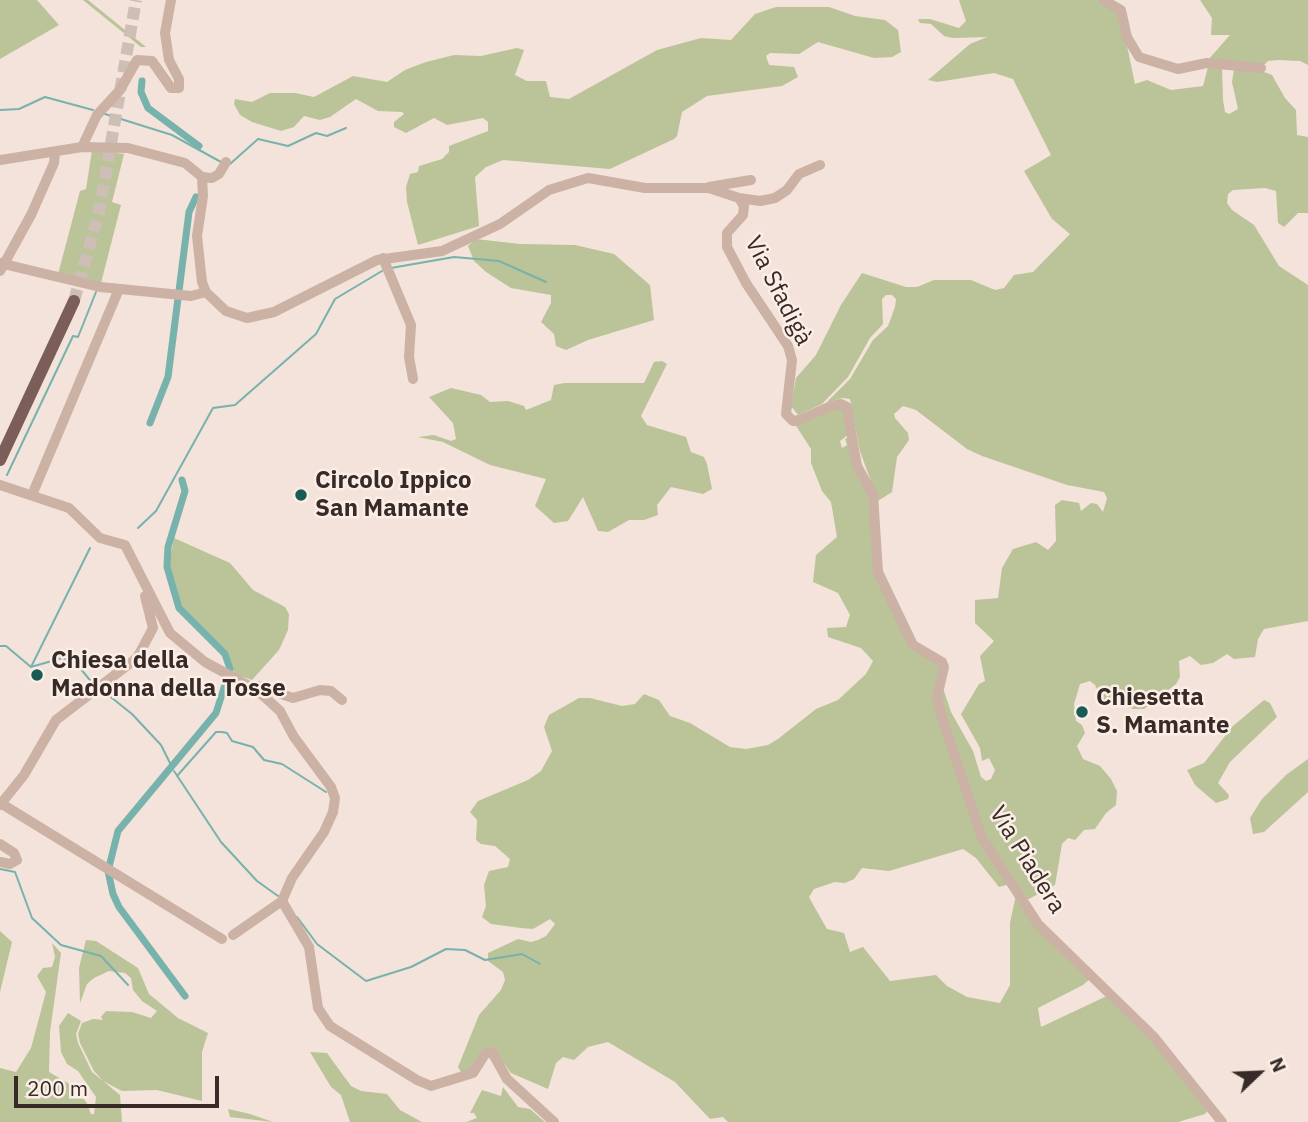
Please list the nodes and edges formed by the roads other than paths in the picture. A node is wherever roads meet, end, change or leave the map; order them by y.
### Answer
1 (171, 0) edge
2 (1104, 0) edge
3 (1261, 68) dead end
4 (82, 147) junction
5 (55, 154) junction
6 (0, 160) edge
7 (225, 164) dead end
8 (820, 165) dead end
9 (202, 177) junction
10 (751, 180) dead end
11 (709, 188) junction
12 (739, 198) junction
13 (383, 258) junction
14 (1, 266) edge
15 (119, 289) junction
16 (206, 292) junction
17 (74, 301) tunnel mouth
18 (413, 379) dead end
19 (0, 460) edge
20 (2, 488) edge
21 (32, 495) junction
22 (144, 582) junction
23 (925, 652) joint
24 (250, 685) junction
25 (342, 700) dead end
26 (1, 805) edge
27 (0, 844) edge
28 (0, 862) edge
29 (282, 901) junction
30 (233, 936) dead end
31 (222, 939) dead end
32 (554, 1122) edge
33 (1222, 1122) edge

1 - 4 street
2 - 3 street
4 - 5 street
4 - 9 street
5 - 6 street
5 - 14 street
7 - 9 street
8 - 12 street
9 - 16 street
10 - 11 street
11 - 12 street
11 - 13 street
12 - 23 street, Via Sfadigà
13 - 16 street
13 - 18 street
14 - 15 street
15 - 16 street
15 - 21 street
17 - 19 main road
20 - 21 street
21 - 22 street
22 - 24 street
22 - 26 street
23 - 33 street, Via Piadera
24 - 25 street
24 - 29 street
26 - 31 street
27 - 28 street
29 - 30 street
29 - 32 street

